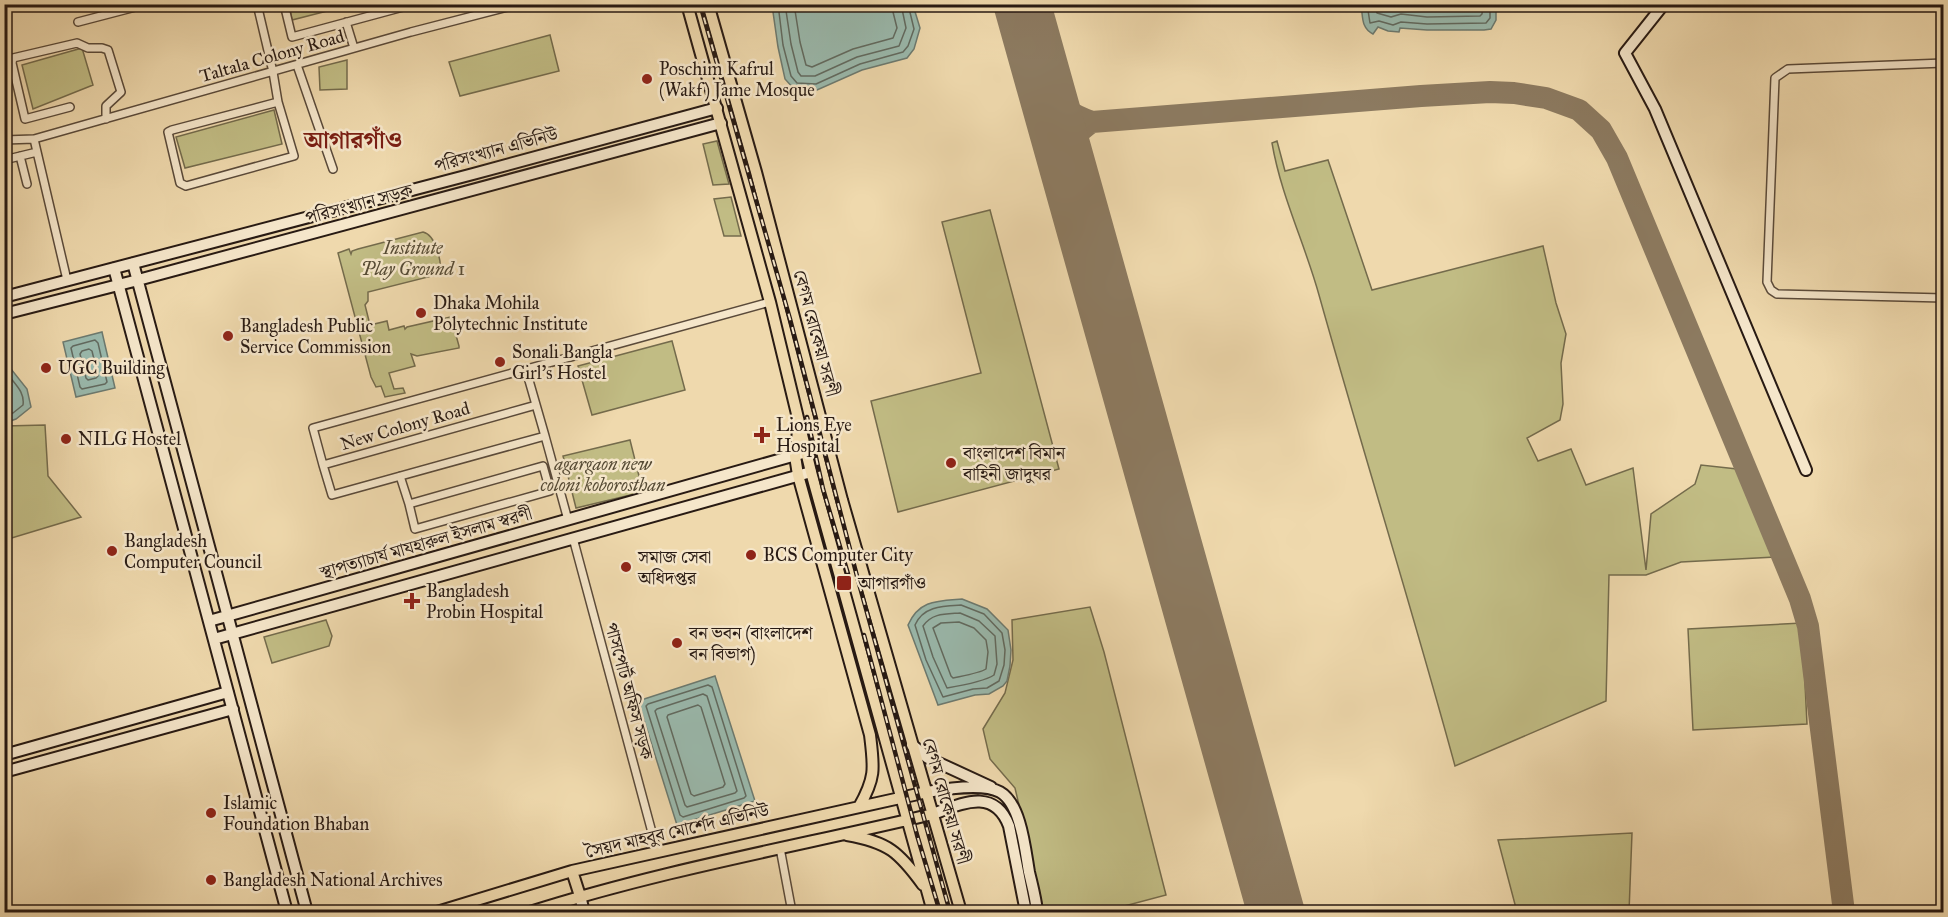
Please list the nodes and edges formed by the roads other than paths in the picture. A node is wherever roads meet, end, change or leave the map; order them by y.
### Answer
1 (147, 4) edge
2 (257, 4) edge
3 (284, 4) edge
4 (402, 4) edge
5 (519, 4) edge
6 (687, 4) edge
7 (708, 4) edge
8 (1664, 4) edge
9 (78, 22) dead end
10 (346, 22) junction
11 (354, 48) junction
12 (1944, 63) edge
13 (297, 65) junction
14 (273, 72) junction
15 (278, 102) junction
16 (737, 103) junction
17 (70, 107) dead end
18 (717, 108) junction
19 (741, 117) junction
20 (106, 119) junction
21 (721, 123) junction
22 (34, 139) junction
23 (4, 140) edge
24 (37, 152) junction
25 (20, 156) junction
26 (4, 160) edge
27 (333, 169) dead end
28 (27, 184) dead end
29 (133, 263) junction
30 (114, 268) junction
31 (67, 280) junction
32 (138, 280) junction
33 (119, 285) junction
34 (4, 297) edge
35 (790, 297) junction
36 (1944, 298) edge
37 (770, 302) junction
38 (4, 314) edge
39 (526, 370) junction
40 (536, 405) junction
41 (545, 436) junction
42 (801, 454) junction
43 (357, 455) junction
44 (1806, 470) dead end
45 (811, 471) junction
46 (798, 475) junction
47 (400, 476) junction
48 (409, 504) junction
49 (568, 520) junction
50 (573, 538) junction
51 (377, 573) junction
52 (383, 592) junction
53 (228, 615) junction
54 (209, 621) junction
55 (232, 634) junction
56 (214, 639) junction
57 (228, 692) junction
58 (233, 709) junction
59 (56, 741) junction
60 (912, 745) junction
61 (4, 755) edge
62 (61, 757) junction
63 (4, 772) edge
64 (998, 790) junction
65 (927, 792) junction
66 (902, 797) junction
67 (859, 807) junction
68 (933, 814) junction
69 (909, 820) junction
70 (842, 834) junction
71 (780, 848) junction
72 (657, 851) junction
73 (572, 871) junction
74 (927, 890) junction
75 (580, 896) junction
76 (287, 912) edge
77 (307, 912) edge
78 (437, 912) edge
79 (530, 912) edge
80 (584, 912) edge
81 (792, 912) edge
82 (933, 912) edge
83 (961, 912) edge
84 (1026, 912) edge
85 (1037, 912) edge

1 - 9 street
2 - 14 street
3 - 10 street
4 - 10 street
5 - 11 street, Taltala Colony Road
6 - 18 main road, বেগম রোকেয়া সরণী
7 - 16 main road, বেগম রোকেয়া সরণী
8 - 44 street
10 - 11 street
11 - 13 street, Taltala Colony Road
12 - 36 street
13 - 14 street, Taltala Colony Road
13 - 27 street
14 - 15 street
14 - 20 street, Taltala Colony Road
15 - 15 street
16 - 18 main road
16 - 19 main road, বেগম রোকেয়া সরণী
17 - 20 street
18 - 21 main road, বেগম রোকেয়া সরণী
18 - 29 street, পরিসংখ্যান এভিনিউ
19 - 21 main road
19 - 35 main road, বেগম রোকেয়া সরণী
20 - 22 street, Taltala Colony Road
21 - 32 street, পরিসংখ্যান সড়ক
21 - 37 main road, বেগম রোকেয়া সরণী
22 - 23 street, Taltala Colony Road
22 - 24 street
24 - 25 street
24 - 31 street
25 - 26 street
25 - 28 street
29 - 30 street, পরিসংখ্যান এভিনিউ
29 - 32 street
30 - 31 street, পরিসংখ্যান এভিনিউ
30 - 33 street
31 - 34 street, পরিসংখ্যান এভিনিউ
32 - 33 street, পরিসংখ্যান সড়ক
32 - 53 street
33 - 38 street, পরিসংখ্যান সড়ক
33 - 54 street
35 - 37 main road
35 - 60 main road, বেগম রোকেয়া সরণী
37 - 39 street, New Colony Road
37 - 42 main road, বেগম রোকেয়া সরণী
39 - 40 street
39 - 43 street, New Colony Road
40 - 41 street
40 - 43 street, New Colony Road
41 - 47 street, New Colony Road
41 - 49 street
42 - 45 main road, বেগম রোকেয়া সরণী
42 - 46 main road
42 - 49 street, স্থাপত্যাচার্য মাযহারুল ইসলাম স্বরণী
43 - 47 street, New Colony Road
45 - 46 street, স্থাপত্যাচার্য মাযহারুল ইসলাম স্বরণী
45 - 66 main road, বেগম রোকেয়া সরণী
46 - 50 street, স্থাপত্যাচার্য মাযহারুল ইসলাম স্বরণী
46 - 67 main road
47 - 48 street
48 - 48 street
49 - 50 street
49 - 51 street, স্থাপত্যাচার্য মাযহারুল ইসলাম স্বরণী
50 - 52 street, স্থাপত্যাচার্য মাযহারুল ইসলাম স্বরণী
50 - 72 street, পাসপোর্ট অফিস সড়ক
51 - 52 street
51 - 53 street, স্থাপত্যাচার্য মাযহারুল ইসলাম স্বরণী
52 - 55 street, স্থাপত্যাচার্য মাযহারুল ইসলাম স্বরণী
53 - 54 street, স্থাপত্যাচার্য মাযহারুল ইসলাম স্বরণী
53 - 55 street
54 - 56 street
55 - 56 street, স্থাপত্যাচার্য মাযহারুল ইসলাম স্বরণী
55 - 77 street
56 - 57 street
57 - 58 street
57 - 59 street
58 - 62 street
58 - 76 street
59 - 61 street
59 - 62 street
60 - 64 street
60 - 65 main road, বেগম রোকেয়া সরণী
62 - 63 street
64 - 65 street
64 - 85 street
65 - 66 main road, সৈয়দ মাহবুব মোর্শেদ এভিনিউ
65 - 68 main road, বেগম রোকেয়া সরণী
66 - 67 main road, সৈয়দ মাহবুব মোর্শেদ এভিনিউ
66 - 69 main road, বেগম রোকেয়া সরণী
67 - 72 main road, সৈয়দ মাহবুব মোর্শেদ এভিনিউ
68 - 69 main road
68 - 83 main road, বেগম রোকেয়া সরণী
68 - 84 street
69 - 70 main road
69 - 74 main road, বেগম রোকেয়া সরণী
70 - 71 main road
70 - 74 main road
71 - 75 main road
71 - 81 street
72 - 73 main road, সৈয়দ মাহবুব মোর্শেদ এভিনিউ
73 - 75 main road
73 - 78 main road, সৈয়দ মাহবুব মোর্শেদ এভিনিউ
74 - 82 main road, বেগম রোকেয়া সরণী
75 - 79 main road
75 - 80 street

